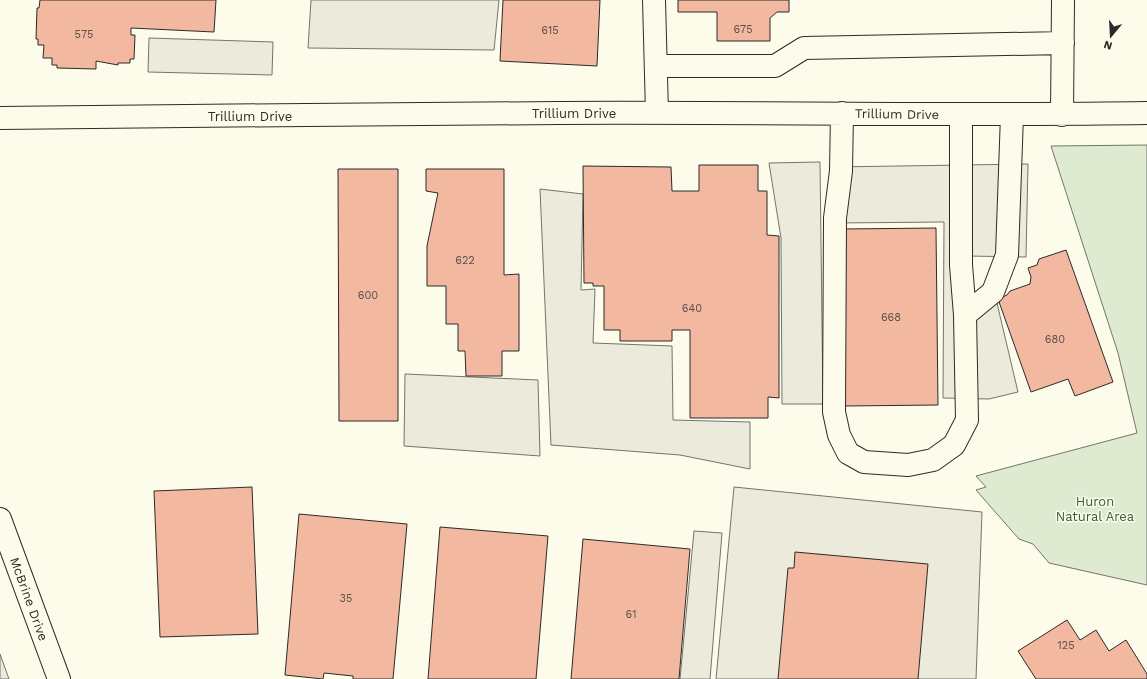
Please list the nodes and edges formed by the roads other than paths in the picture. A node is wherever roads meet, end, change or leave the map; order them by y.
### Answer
1 (654, 0) edge
2 (1063, 0) edge
3 (1063, 43) junction
4 (656, 66) junction
5 (657, 113) junction
6 (842, 113) junction
7 (1147, 113) edge
8 (961, 115) junction
9 (1012, 115) junction
10 (1062, 115) junction
11 (0, 118) edge
12 (965, 315) junction
13 (0, 519) edge
14 (58, 679) edge

1 - 4 street
2 - 3 street
3 - 4 street
3 - 10 street
4 - 5 street
5 - 6 street, Trillium Drive
5 - 11 street, Trillium Drive
6 - 8 street, Trillium Drive
6 - 12 street
7 - 10 street, Trillium Drive
8 - 9 street, Trillium Drive
8 - 12 street
9 - 10 street, Trillium Drive
9 - 12 street
13 - 14 street, McBrine Drive

